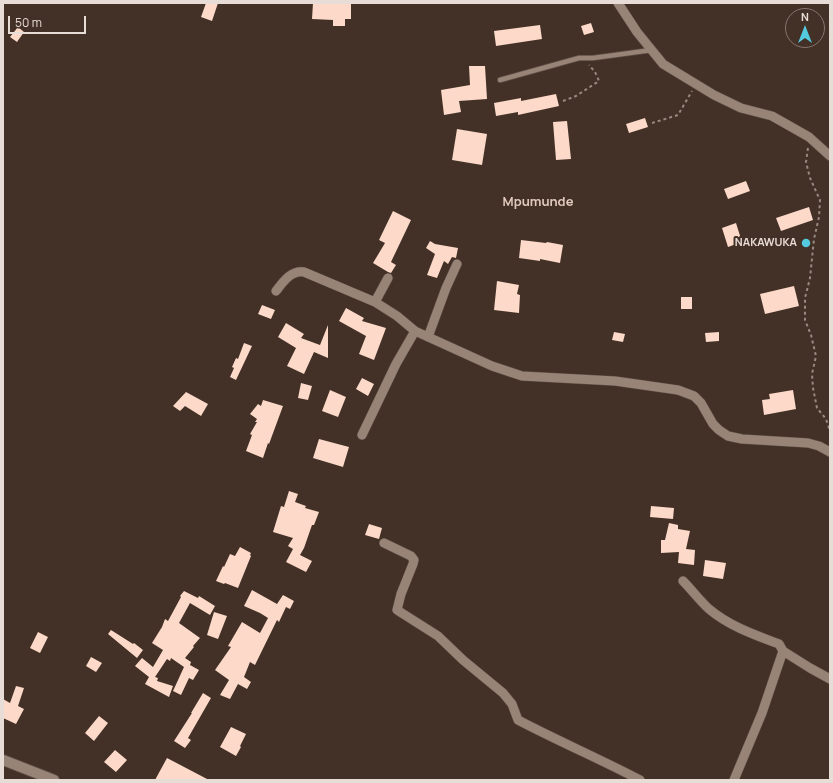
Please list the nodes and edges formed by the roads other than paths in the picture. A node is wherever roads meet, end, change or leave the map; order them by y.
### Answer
1 (618, 3) edge
2 (652, 50) junction
3 (500, 80) dead end
4 (830, 156) edge
5 (457, 264) dead end
6 (388, 278) dead end
7 (276, 291) dead end
8 (375, 302) junction
9 (415, 330) junction
10 (428, 337) junction
11 (362, 435) dead end
12 (830, 452) edge
13 (384, 542) dead end
14 (683, 581) dead end
15 (783, 651) junction
16 (830, 679) edge
17 (3, 760) edge
18 (54, 780) edge
19 (640, 780) edge
20 (734, 780) edge

1 - 2 street
2 - 3 lane
2 - 4 street
5 - 10 street
6 - 8 street
7 - 8 street
8 - 9 street
9 - 10 street
9 - 11 street
10 - 12 street
13 - 19 street
14 - 15 street
15 - 16 street
15 - 20 street
17 - 18 street

